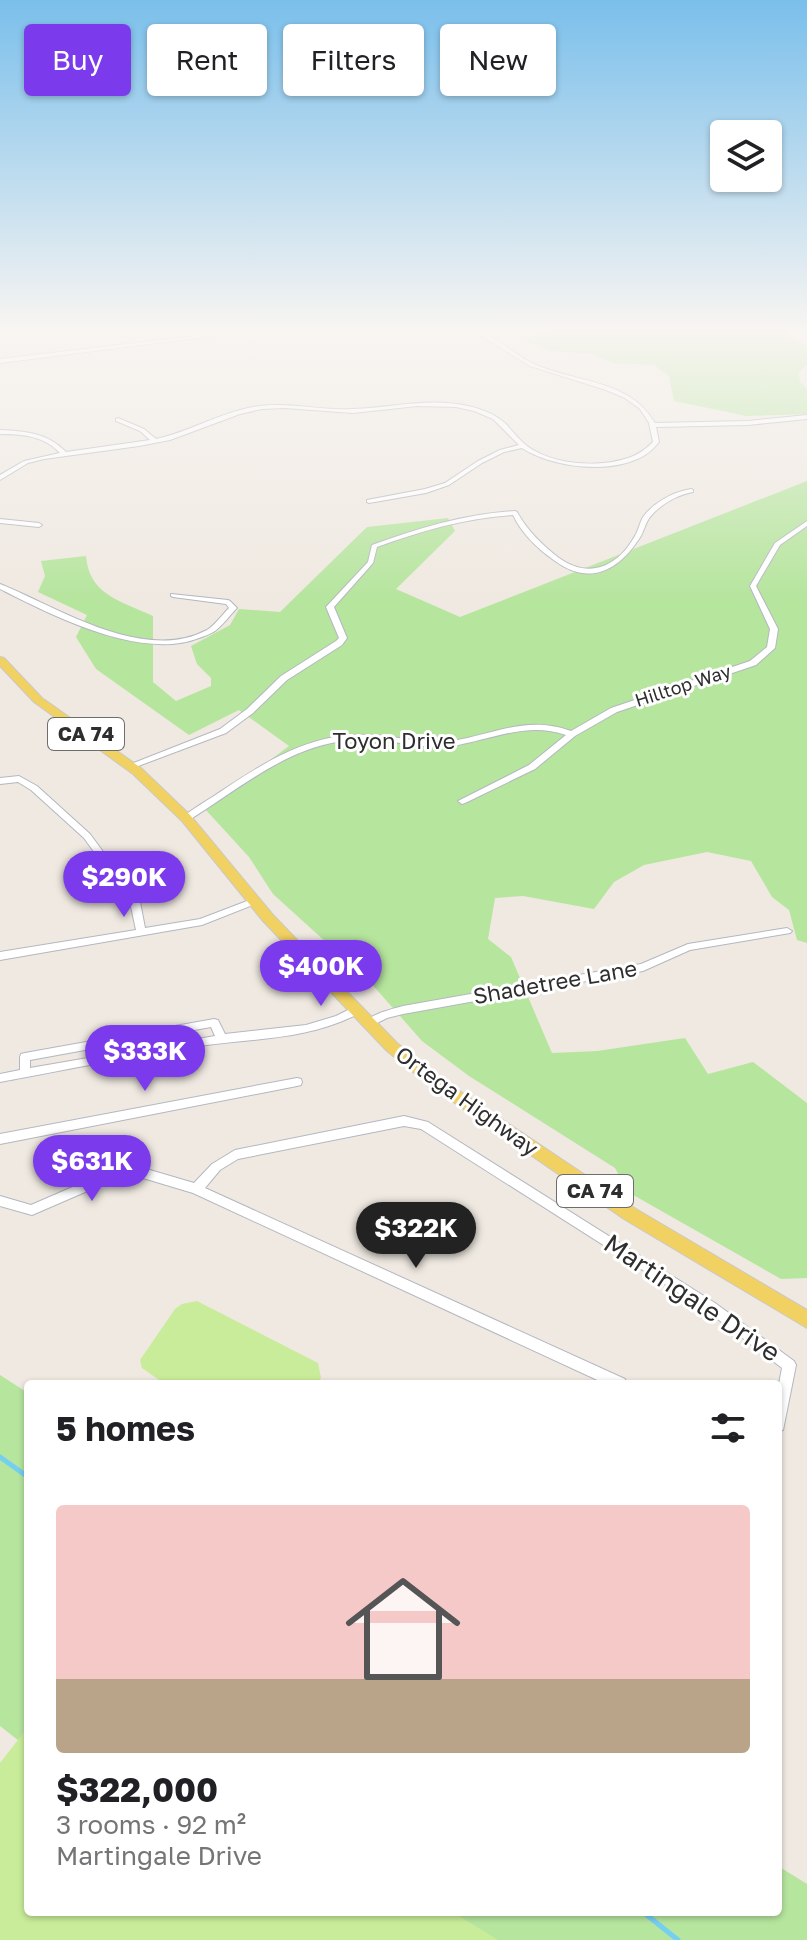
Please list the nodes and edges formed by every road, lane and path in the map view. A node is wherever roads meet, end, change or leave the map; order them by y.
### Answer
1 (232, 417) edge
2 (493, 417) edge
3 (646, 417) edge
4 (807, 417) edge
5 (118, 420) dead end
6 (653, 425) junction
7 (0, 432) edge
8 (154, 441) junction
9 (523, 446) junction
10 (64, 453) junction
11 (0, 478) edge
12 (691, 491) dead end
13 (369, 501) dead end
14 (0, 521) edge
15 (807, 523) edge
16 (39, 525) dead end
17 (0, 586) edge
18 (173, 595) dead end
19 (0, 660) edge
20 (572, 734) junction
21 (130, 766) junction
22 (0, 781) edge
23 (462, 801) dead end
24 (186, 818) junction
25 (255, 901) junction
26 (787, 931) dead end
27 (141, 933) junction
28 (0, 956) edge
29 (356, 1010) junction
30 (369, 1023) junction
31 (0, 1078) edge
32 (297, 1082) dead end
33 (0, 1139) edge
34 (196, 1189) junction
35 (0, 1201) edge
36 (807, 1320) edge
37 (611, 1380) edge
38 (782, 1403) edge

1 - 8 street
2 - 9 street
3 - 6 street
4 - 6 street
5 - 8 street
6 - 9 street
7 - 10 street
8 - 10 street
9 - 13 street
10 - 11 street
12 - 21 street
14 - 16 street
15 - 20 street, Hilltop Way
17 - 18 street
19 - 21 main road, Ortega Highway / CA 74
20 - 23 street, Hilltop Way
20 - 24 street, Toyon Drive
21 - 24 main road, Ortega Highway / CA 74
22 - 27 street
24 - 25 main road, Ortega Highway / CA 74
25 - 27 street
25 - 29 main road, Ortega Highway / CA 74
26 - 30 street, Shadetree Lane
27 - 28 street
29 - 30 main road, Ortega Highway / CA 74
29 - 31 street
30 - 36 main road, Ortega Highway / CA 74
32 - 33 street
34 - 35 street
34 - 37 street
34 - 38 street, Martingale Drive

